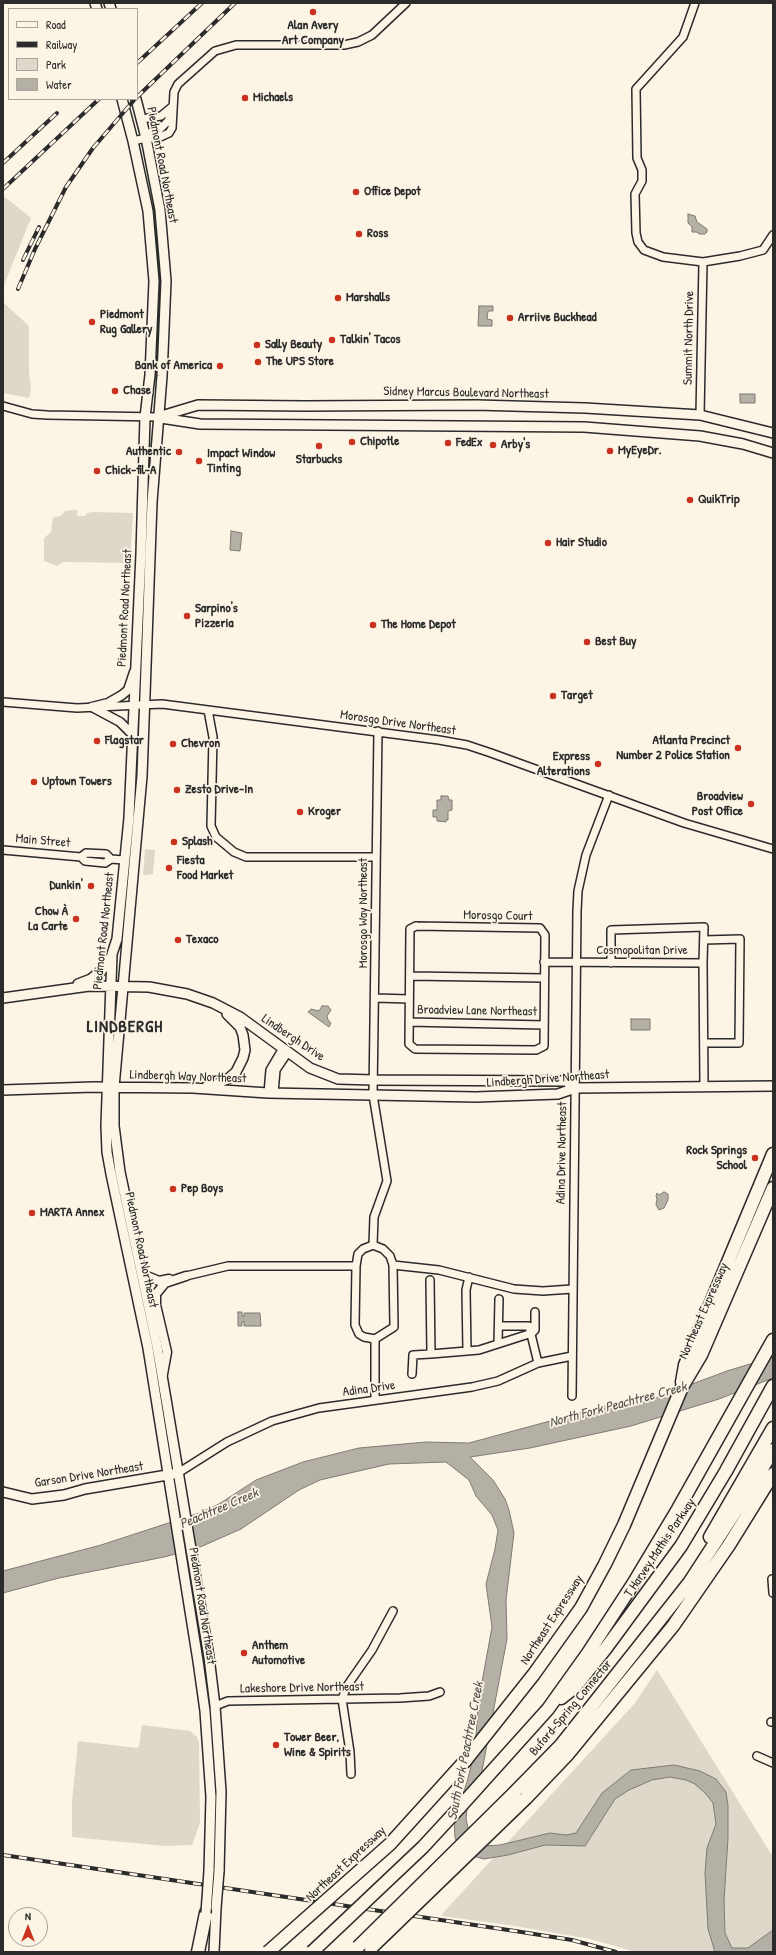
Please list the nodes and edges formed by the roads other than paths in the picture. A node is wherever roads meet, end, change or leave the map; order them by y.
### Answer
1 (406, 3) edge
2 (695, 3) edge
3 (122, 100) edge
4 (136, 100) edge
5 (174, 105) junction
6 (142, 119) junction
7 (146, 138) junction
8 (134, 141) junction
9 (773, 235) edge
10 (703, 262) junction
11 (3, 406) edge
12 (700, 415) junction
13 (145, 417) junction
14 (158, 417) junction
15 (773, 433) edge
16 (773, 453) edge
17 (135, 672) junction
18 (3, 702) edge
19 (144, 705) junction
20 (133, 706) junction
21 (92, 708) junction
22 (208, 710) junction
23 (378, 731) junction
24 (132, 734) junction
25 (609, 796) junction
26 (773, 849) edge
27 (3, 850) edge
28 (376, 858) junction
29 (124, 860) junction
30 (704, 940) junction
31 (112, 954) junction
32 (544, 962) junction
33 (577, 963) junction
34 (611, 963) junction
35 (703, 964) junction
36 (410, 976) junction
37 (544, 978) junction
38 (124, 985) junction
39 (110, 986) junction
40 (70, 988) junction
41 (3, 998) edge
42 (376, 998) junction
43 (409, 999) junction
44 (213, 1002) junction
45 (409, 1022) junction
46 (544, 1025) junction
47 (704, 1043) junction
48 (285, 1050) junction
49 (374, 1080) junction
50 (773, 1086) edge
51 (704, 1087) junction
52 (110, 1088) junction
53 (194, 1088) junction
54 (575, 1088) junction
55 (3, 1090) edge
56 (271, 1093) junction
57 (373, 1095) junction
58 (773, 1154) edge
59 (773, 1188) edge
60 (373, 1245) junction
61 (356, 1266) junction
62 (393, 1266) junction
63 (142, 1274) junction
64 (186, 1276) junction
65 (469, 1277) junction
66 (430, 1280) dead end
67 (572, 1289) junction
68 (499, 1299) dead end
69 (535, 1312) dead end
70 (499, 1326) junction
71 (532, 1333) junction
72 (375, 1339) junction
73 (773, 1340) edge
74 (498, 1343) junction
75 (467, 1351) junction
76 (431, 1354) junction
77 (572, 1356) junction
78 (538, 1363) junction
79 (412, 1374) dead end
80 (163, 1378) junction
81 (773, 1386) edge
82 (682, 1387) junction
83 (572, 1396) dead end
84 (375, 1400) junction
85 (773, 1428) edge
86 (773, 1450) edge
87 (178, 1473) junction
88 (169, 1474) junction
89 (773, 1474) edge
90 (3, 1492) edge
91 (772, 1579) edge
92 (773, 1593) edge
93 (393, 1611) dead end
94 (653, 1630) junction
95 (440, 1692) dead end
96 (342, 1699) junction
97 (215, 1706) junction
98 (548, 1709) junction
99 (757, 1756) dead end
100 (773, 1763) edge
101 (351, 1774) dead end
102 (521, 1794) junction
103 (211, 1910) junction
104 (362, 1950) edge
105 (198, 1952) edge
106 (204, 1952) edge
107 (214, 1952) edge
108 (268, 1952) edge
109 (312, 1952) edge

1 - 5 street
2 - 10 street
3 - 8 main road, Piedmont Road Northeast
4 - 6 main road, Piedmont Road Northeast
5 - 6 street
5 - 7 street
6 - 7 main road, Piedmont Road Northeast
7 - 8 street
7 - 14 main road, Piedmont Road Northeast
8 - 13 main road, Piedmont Road Northeast
9 - 10 street
10 - 12 street, Summit North Drive
11 - 13 street, Sidney Marcus Boulevard Northeast
12 - 14 main road, Sidney Marcus Boulevard Northeast
12 - 15 main road, Sidney Marcus Boulevard Northeast
13 - 14 street, Sidney Marcus Boulevard Northeast
13 - 17 main road, Piedmont Road Northeast
14 - 16 main road, Sidney Marcus Boulevard Northeast
14 - 19 main road, Piedmont Road Northeast
17 - 20 main road, Piedmont Road Northeast
17 - 21 street
18 - 21 street, Morosgo Drive Northeast
19 - 20 street, Morosgo Drive Northeast
19 - 22 street, Morosgo Drive Northeast
19 - 38 main road, Piedmont Road Northeast
20 - 21 street, Morosgo Drive Northeast
20 - 24 main road, Piedmont Road Northeast
21 - 24 street
22 - 23 street, Morosgo Drive Northeast
22 - 28 street
23 - 25 street, Morosgo Drive Northeast
23 - 28 street, Morosgo Way Northeast
24 - 29 main road, Piedmont Road Northeast
25 - 26 street, Morosgo Drive Northeast
25 - 33 street, Adina Drive Northeast
27 - 29 street, Main Street
28 - 42 street, Morosgo Way Northeast
29 - 31 main road, Piedmont Road Northeast
30 - 34 street
30 - 35 street
30 - 47 street
31 - 39 main road, Piedmont Road Northeast
31 - 40 main road
32 - 33 street, Cosmopolitan Drive
32 - 36 street, Morosgo Court
32 - 37 street, Morosgo Court
33 - 34 street, Cosmopolitan Drive
33 - 54 street, Adina Drive Northeast
34 - 35 street, Cosmopolitan Drive
35 - 47 street, Cosmopolitan Drive
36 - 37 street
36 - 43 street, Morosgo Court
37 - 46 street, Morosgo Court
38 - 39 main road, Lindbergh Drive
38 - 44 main road, Lindbergh Drive
38 - 52 main road, Piedmont Road Northeast
39 - 40 main road, Lindbergh Drive
39 - 52 main road, Piedmont Road Northeast
40 - 41 main road, Lindbergh Drive
42 - 43 street
42 - 49 street, Morosgo Way Northeast
43 - 45 street, Morosgo Court
44 - 48 main road, Lindbergh Drive
44 - 53 main road
45 - 46 street, Broadview Lane Northeast
45 - 46 street, Morosgo Court
47 - 51 street, Cosmopolitan Drive
48 - 49 main road, Lindbergh Drive
48 - 56 street
49 - 54 main road, Lindbergh Drive
49 - 57 street, Morosgo Way Northeast
50 - 51 main road, Lindbergh Drive Northeast
51 - 54 main road, Lindbergh Drive Northeast
52 - 53 main road, Lindbergh Way Northeast
52 - 55 main road, Lindbergh Way Northeast
52 - 63 main road, Piedmont Road Northeast
52 - 88 main road, Piedmont Road Northeast
53 - 56 main road, Lindbergh Way Northeast
54 - 57 main road, Lindbergh Drive Northeast
54 - 67 street, Adina Drive Northeast
56 - 57 main road, Lindbergh Way Northeast
57 - 60 street, Morosgo Way Northeast
58 - 82 highway
59 - 82 highway, Northeast Expressway
60 - 61 street
60 - 62 street
61 - 64 street
61 - 72 street
62 - 65 street
62 - 72 street
63 - 64 street
63 - 80 main road, Piedmont Road Northeast
64 - 80 street
65 - 67 street
65 - 75 street
66 - 76 street
67 - 77 street, Adina Drive Northeast
68 - 70 street
69 - 71 street
70 - 71 street
70 - 74 street
71 - 74 street
71 - 78 street
72 - 84 street
73 - 98 highway
74 - 75 street
75 - 76 street
76 - 79 street
77 - 78 street, Adina Drive
77 - 83 street, Adina Drive Northeast
78 - 84 street, Adina Drive
80 - 87 main road, Piedmont Road Northeast
81 - 98 highway, T Harvey Mathis Parkway
82 - 108 highway, Northeast Expressway, bridge
84 - 87 street, Adina Drive
85 - 94 highway
86 - 94 highway, Buford-Spring Connector
87 - 88 main road, Garson Drive Northeast
87 - 97 main road, Piedmont Road Northeast
88 - 90 main road, Garson Drive Northeast
88 - 103 main road, Piedmont Road Northeast, bridge
89 - 102 highway, Buford-Spring Connector
91 - 92 street
93 - 96 street
94 - 102 highway, Buford-Spring Connector
95 - 96 street, Lakeshore Drive Northeast
96 - 97 street, Lakeshore Drive Northeast
96 - 101 street
97 - 103 main road, Piedmont Road Northeast, bridge
98 - 109 highway, bridge
99 - 100 street
102 - 104 highway, Buford-Spring Connector, bridge
103 - 105 highway
103 - 106 main road, Piedmont Road Northeast
103 - 107 main road, Piedmont Road Northeast

